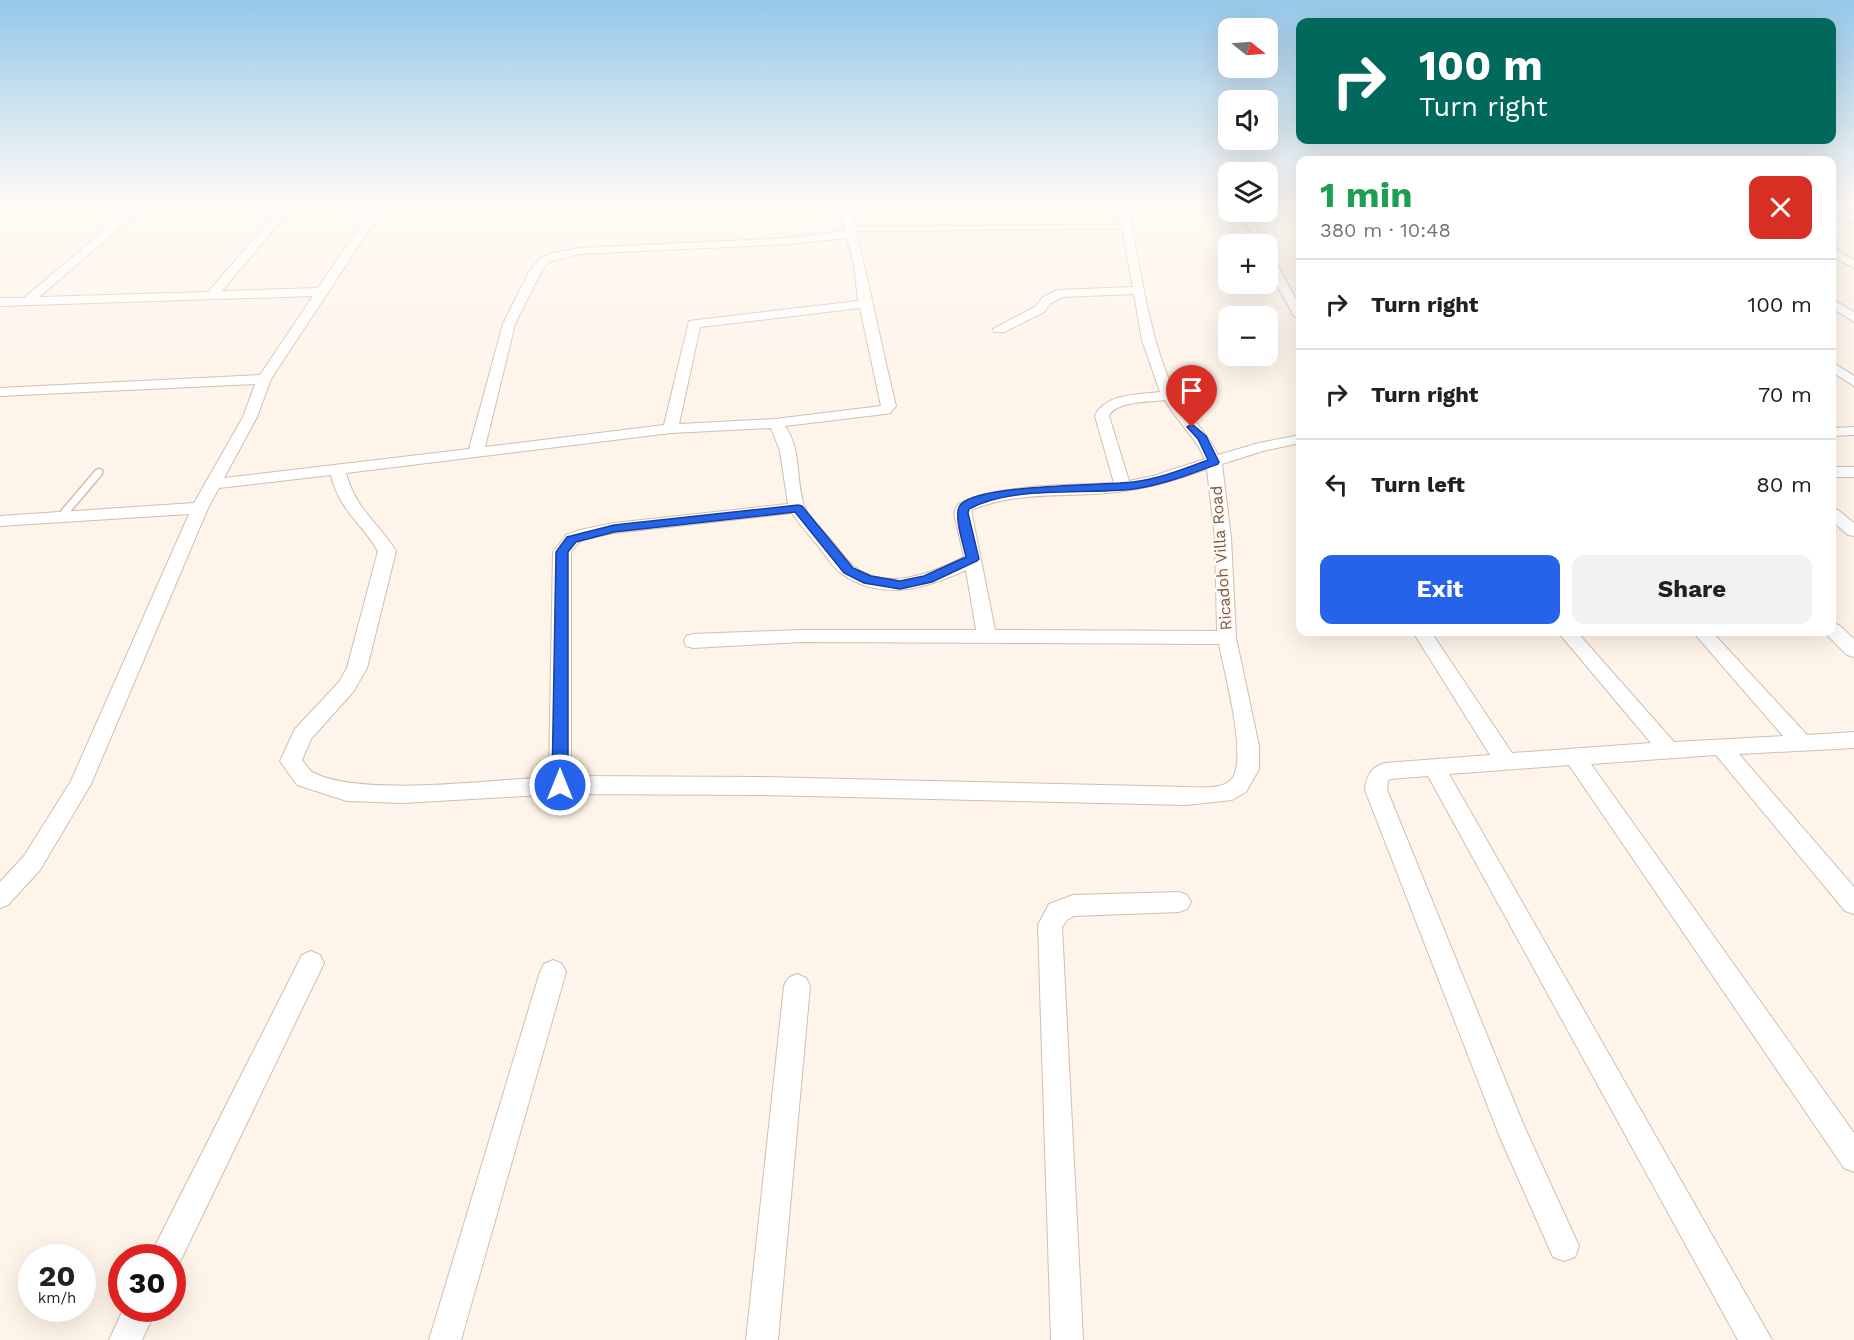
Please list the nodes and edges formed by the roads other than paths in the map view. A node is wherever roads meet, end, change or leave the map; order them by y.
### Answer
1 (71, 265) edge
2 (238, 265) edge
3 (339, 265) edge
4 (541, 265) edge
5 (858, 265) edge
6 (1134, 265) edge
7 (1278, 277) edge
8 (0, 290) edge
9 (1138, 290) junction
10 (320, 292) junction
11 (212, 295) junction
12 (29, 300) junction
13 (0, 302) edge
14 (866, 304) junction
15 (1836, 306) edge
16 (1296, 309) edge
17 (1854, 318) edge
18 (999, 328) dead end
19 (1836, 369) edge
20 (264, 379) junction
21 (1854, 382) edge
22 (0, 392) edge
23 (1170, 395) junction
24 (775, 423) junction
25 (671, 429) junction
26 (1836, 432) edge
27 (1853, 432) edge
28 (1296, 439) edge
29 (476, 451) junction
30 (1214, 462) junction
31 (337, 469) junction
32 (99, 472) dead end
33 (1836, 472) edge
34 (1854, 472) edge
35 (215, 484) junction
36 (1123, 486) junction
37 (200, 508) junction
38 (798, 508) junction
39 (1836, 516) edge
40 (60, 518) junction
41 (0, 521) edge
42 (1854, 531) edge
43 (973, 559) junction
44 (1836, 633) edge
45 (1425, 636) edge
46 (1569, 636) edge
47 (1706, 636) edge
48 (987, 638) junction
49 (1227, 638) junction
50 (693, 641) dead end
51 (1854, 650) edge
52 (1854, 740) edge
53 (1801, 742) junction
54 (1721, 747) junction
55 (1669, 750) junction
56 (1575, 757) junction
57 (1506, 762) junction
58 (1434, 767) junction
59 (560, 785) junction
60 (0, 898) edge
61 (1179, 902) dead end
62 (1854, 904) edge
63 (311, 963) dead end
64 (553, 972) dead end
65 (797, 986) dead end
66 (1854, 1158) edge
67 (172, 1244) edge
68 (1564, 1246) dead end
69 (134, 1322) edge
70 (125, 1340) edge
71 (445, 1340) edge
72 (762, 1340) edge
73 (1067, 1340) edge
74 (1756, 1340) edge

1 - 12 street
2 - 11 street
3 - 10 street
4 - 29 street
5 - 14 street
6 - 9 street, Ricadoh Villa Road
7 - 16 street
8 - 12 street
9 - 18 street
9 - 23 street, Ricadoh Villa Road
10 - 11 street
10 - 20 street
11 - 12 street
12 - 13 street
14 - 24 street
14 - 25 street
15 - 17 street
19 - 21 street
20 - 22 street
20 - 35 street
23 - 30 street, Ricadoh Villa Road
23 - 36 street
24 - 25 street
24 - 38 street
25 - 29 street
26 - 27 street
28 - 30 street
29 - 31 street
30 - 36 street
30 - 49 street, Ricadoh Villa Road
31 - 35 street
31 - 59 street
32 - 40 lane
33 - 34 street
35 - 37 street
36 - 43 street
37 - 40 street
37 - 60 street
38 - 43 street
38 - 59 street
39 - 42 street
40 - 41 street
43 - 48 street
44 - 51 street
45 - 57 street
46 - 55 street
47 - 53 street
48 - 49 street
48 - 50 street
49 - 59 street, Ricadoh Villa Road
52 - 53 street
53 - 54 street
54 - 55 street
54 - 62 street
55 - 56 street
56 - 57 street
56 - 66 street
57 - 58 street
58 - 68 street
58 - 74 street
61 - 73 street
63 - 67 street
64 - 71 street
65 - 72 street
69 - 70 street

